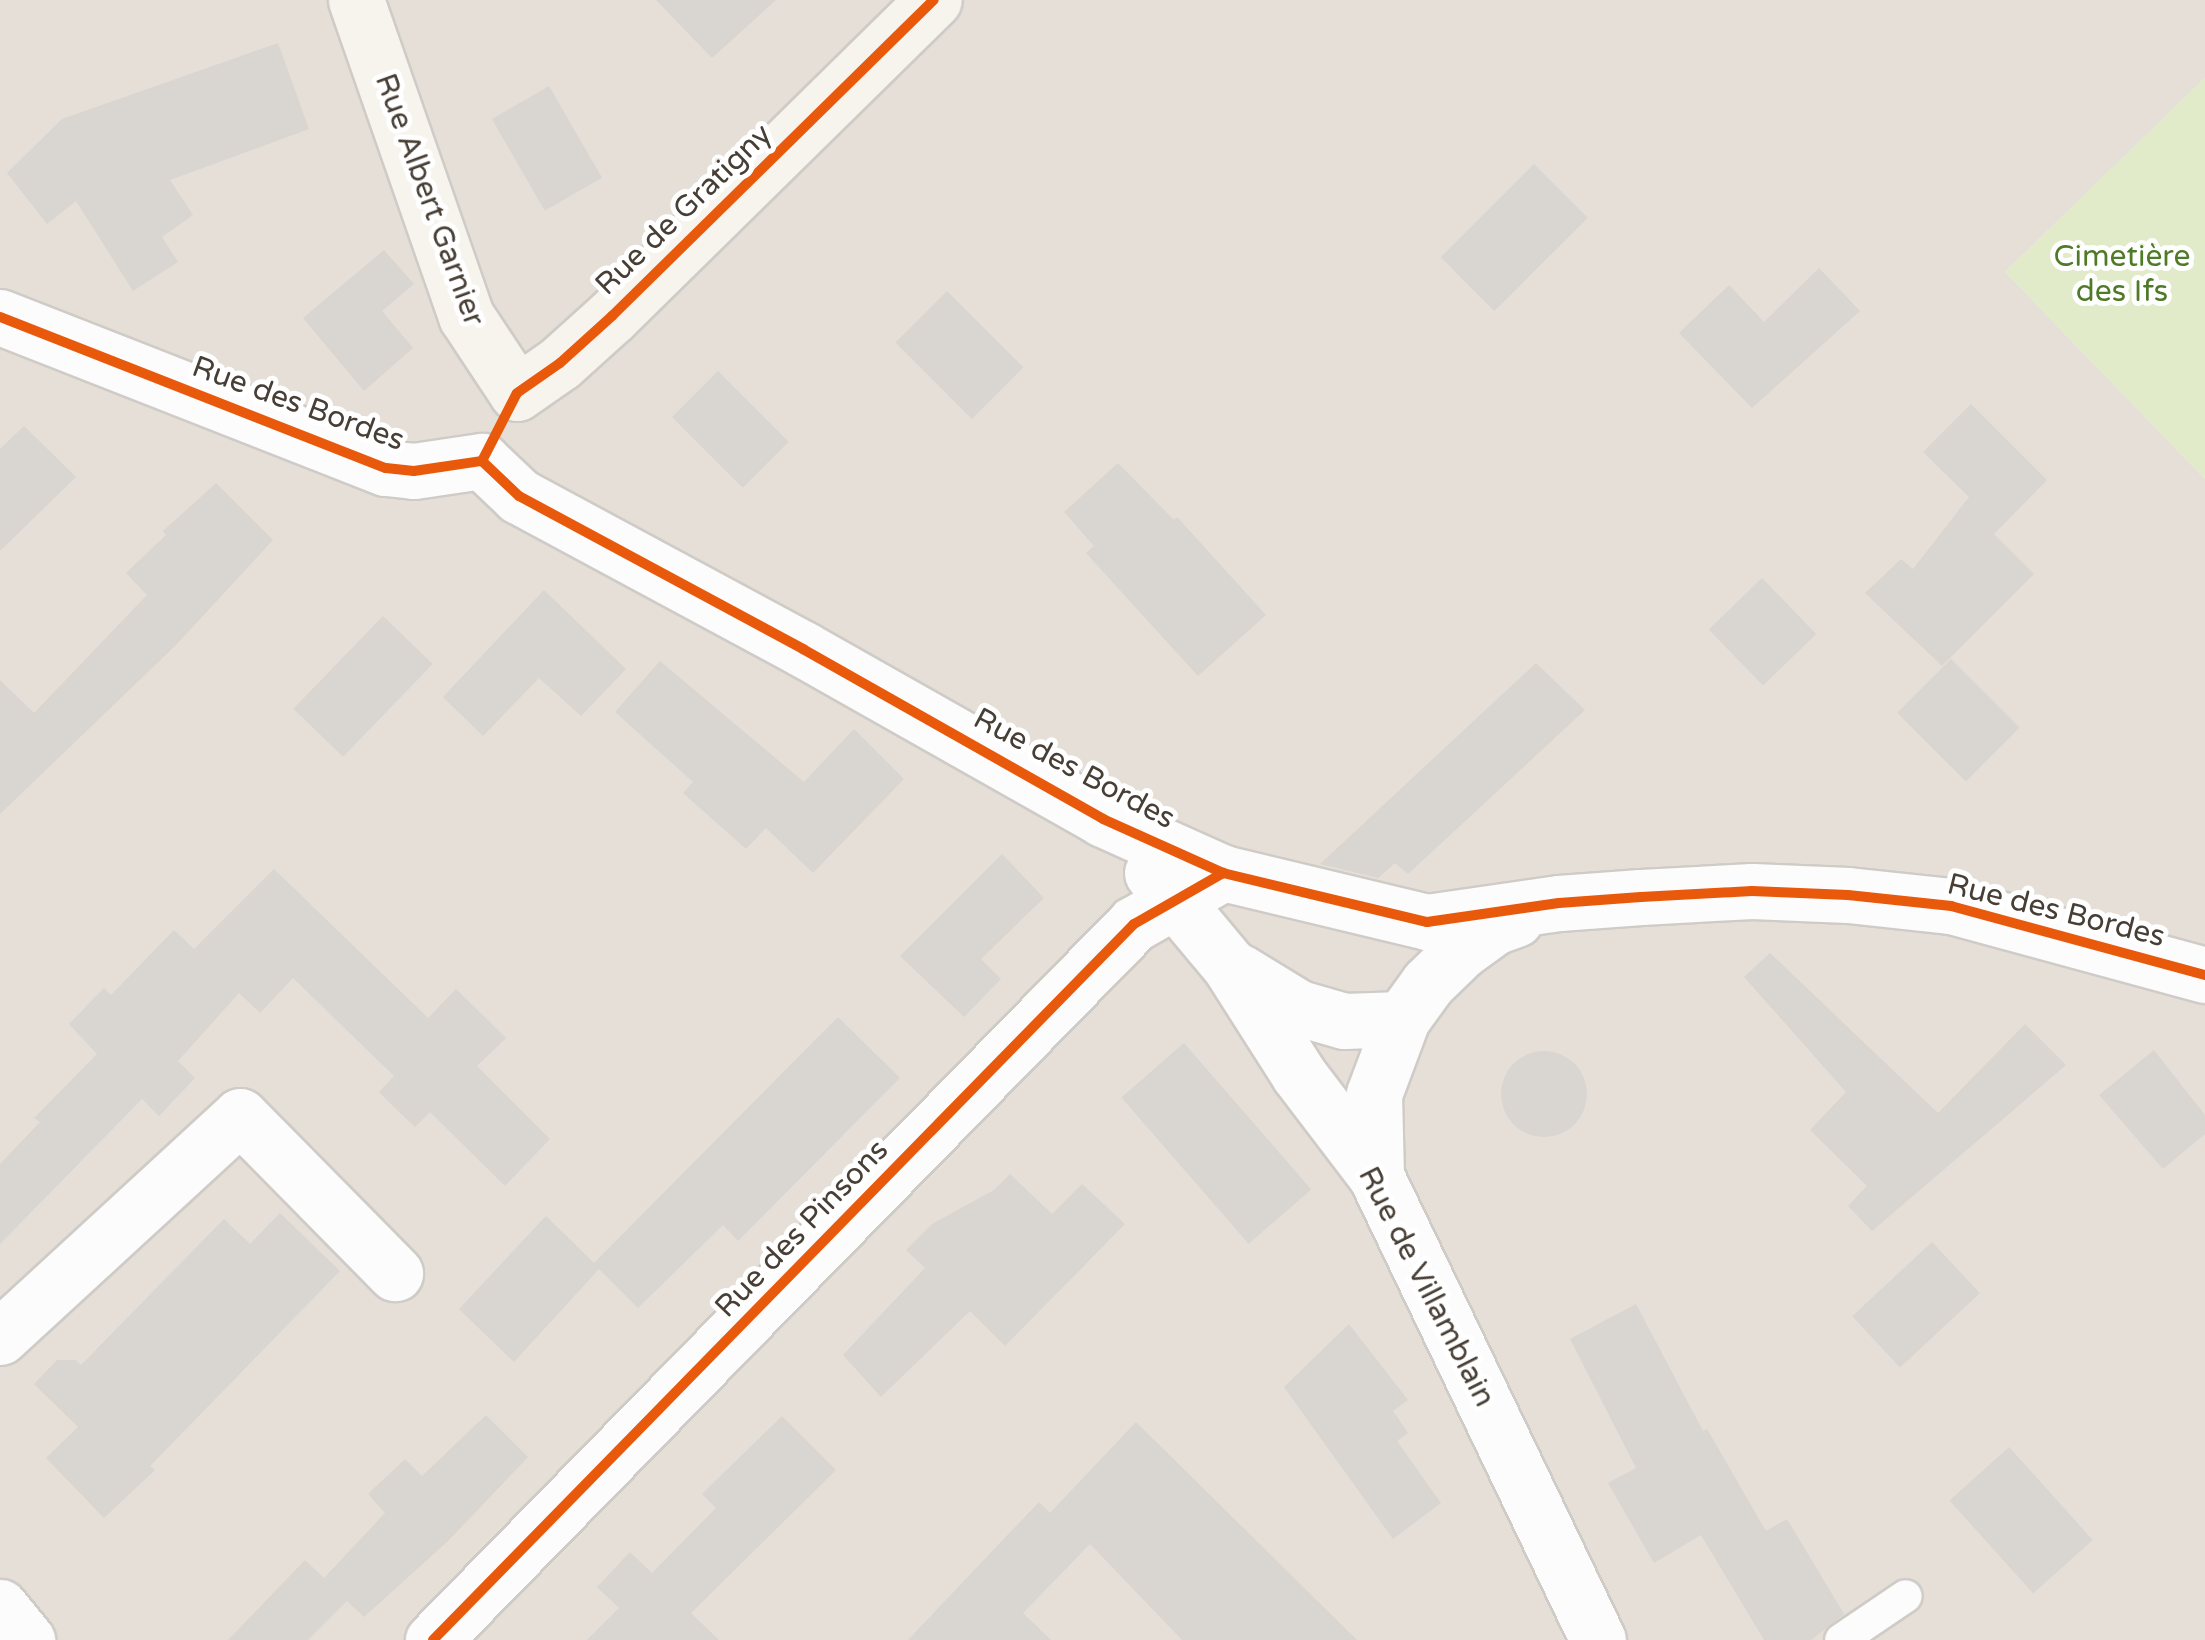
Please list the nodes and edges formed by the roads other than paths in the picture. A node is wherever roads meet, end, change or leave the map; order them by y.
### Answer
1 (356, 0) edge
2 (934, 0) edge
3 (0, 318) edge
4 (517, 392) junction
5 (482, 461) junction
6 (1103, 819) joint
7 (1200, 887) junction
8 (1559, 902) junction
9 (1229, 966) junction
10 (2205, 975) edge
11 (1402, 1019) junction
12 (1376, 1176) junction
13 (395, 1273) dead end
14 (0, 1337) edge
15 (1906, 1596) dead end
16 (0, 1607) edge
17 (27, 1640) edge
18 (433, 1640) edge
19 (1598, 1640) edge
20 (1841, 1640) edge

1 - 4 street, Rue Albert Garnier
2 - 4 street, Rue de Gratigny
3 - 5 street, Rue des Bordes
4 - 5 street, Rue de Gratigny
5 - 6 street, Rue des Bordes
6 - 7 street, Rue de Villamblain
7 - 8 street, Rue des Bordes
7 - 9 street, Rue de Villamblain
7 - 18 street, Rue des Pinsons
8 - 10 street, Rue des Bordes
8 - 11 street, Rue des Bordes
9 - 11 street
9 - 12 street, Rue de Villamblain
11 - 12 street, Rue des Bordes
12 - 19 street, Rue de Villamblain
13 - 14 street
15 - 20 lane
16 - 17 street

